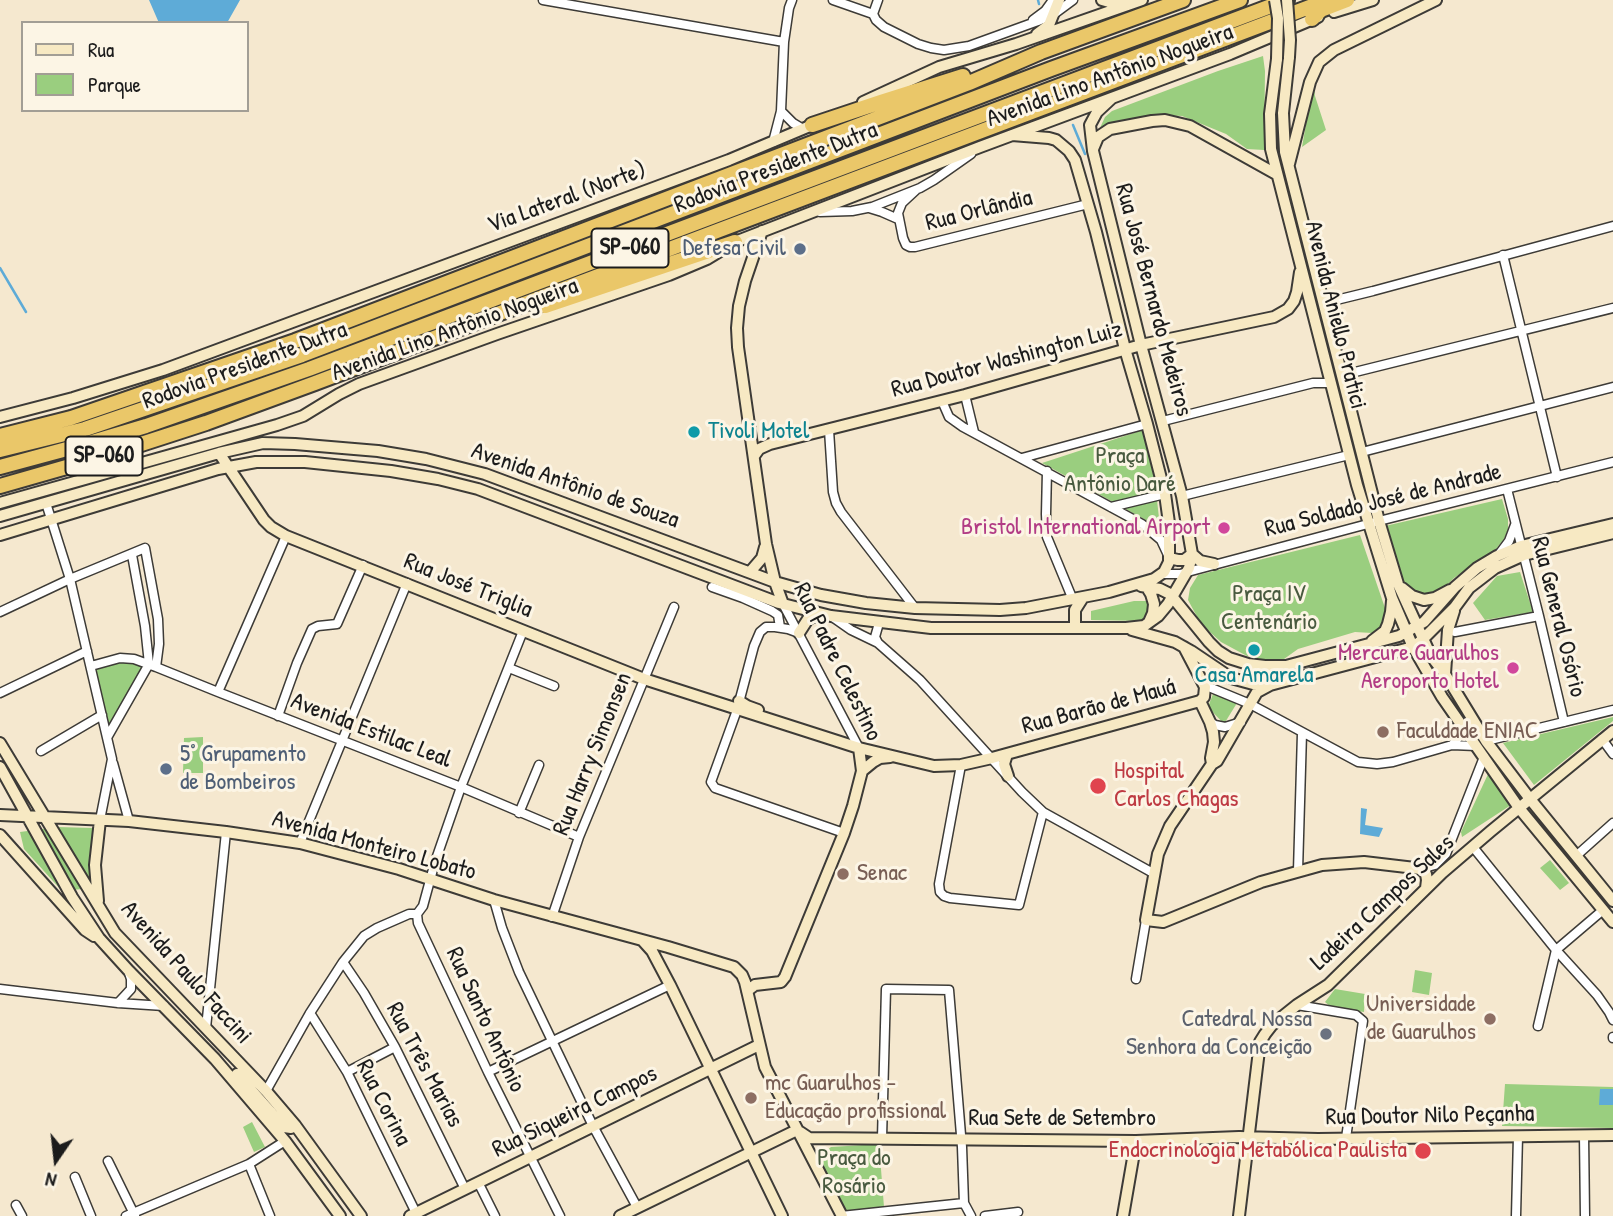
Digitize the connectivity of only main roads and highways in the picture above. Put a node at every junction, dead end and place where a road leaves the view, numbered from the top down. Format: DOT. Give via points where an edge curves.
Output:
graph roads {
  1 [pos="1059,0"];
  2 [pos="1102,0"];
  3 [pos="1183,0"];
  4 [pos="1240,0"];
  5 [pos="1275,0"];
  6 [pos="1287,0"];
  7 [pos="1328,0"];
  8 [pos="1347,0"];
  9 [pos="1373,0"];
  10 [pos="1436,0"];
  11 [pos="1139,1"];
  12 [pos="1312,19"];
  13 [pos="1016,44"];
  14 [pos="1041,52"];
  15 [pos="1283,58"];
  16 [pos="969,83"];
  17 [pos="1112,98"];
  18 [pos="808,127"];
  19 [pos="1013,135"];
  20 [pos="1093,151"];
  21 [pos="1289,166"];
  22 [pos="1276,174"];
  23 [pos="1112,226"];
  24 [pos="762,232"];
  25 [pos="1096,232"];
  26 [pos="735,242"];
  27 [pos="1300,262"];
  28 [pos="525,304"];
  29 [pos="1141,345"];
  30 [pos="1125,349"];
  31 [pos="0,417"];
  32 [pos="0,436"];
  33 [pos="751,436"];
  34 [pos="770,444"];
  35 [pos="0,450"];
  36 [pos="219,453"];
  37 [pos="754,456"];
  38 [pos="0,467"];
  39 [pos="229,467"];
  40 [pos="0,486"];
  41 [pos="0,503"];
  42 [pos="0,516"];
  43 [pos="1374,523"];
  44 [pos="1613,524"];
  45 [pos="1613,533"];
  46 [pos="0,534"];
  47 [pos="766,544"];
  48 [pos="1522,551"];
  49 [pos="1192,554"];
  50 [pos="1169,558"];
  51 [pos="1214,564"];
  52 [pos="750,572"];
  53 [pos="775,582"];
  54 [pos="1398,584"];
  55 [pos="1140,586"];
  56 [pos="1455,587"];
  57 [pos="1173,597"];
  58 [pos="1392,598"];
  59 [pos="1078,600"];
  60 [pos="783,604"];
  61 [pos="1455,607"];
  62 [pos="826,615"];
  63 [pos="1147,624"];
  64 [pos="1075,628"];
  65 [pos="1126,628"];
  66 [pos="1412,630"];
  67 [pos="799,633"];
  68 [pos="1422,640"];
  69 [pos="1367,645"];
  70 [pos="1184,647"];
  71 [pos="1413,647"];
  72 [pos="1445,674"];
  73 [pos="1270,685"];
  74 [pos="1200,701"];
  75 [pos="1613,731"];
  76 [pos="0,743"];
  77 [pos="1481,743"];
  78 [pos="859,748"];
  79 [pos="1007,754"];
  80 [pos="892,756"];
  81 [pos="1212,764"];
  82 [pos="0,766"];
  83 [pos="862,771"];
  84 [pos="1008,776"];
  85 [pos="1530,799"];
  86 [pos="1519,808"];
  87 [pos="0,815"];
  88 [pos="28,817"];
  89 [pos="46,817"];
  90 [pos="100,820"];
  91 [pos="0,835"];
  92 [pos="1426,888"];
  93 [pos="1613,901"];
  94 [pos="99,907"];
  95 [pos="1613,922"];
  96 [pos="99,939"];
  97 [pos="640,939"];
  98 [pos="747,991"];
  99 [pos="174,1016"];
  100 [pos="759,1045"];
  101 [pos="225,1048"];
  102 [pos="215,1059"];
  103 [pos="710,1069"];
  104 [pos="295,1125"];
  105 [pos="797,1130"];
  106 [pos="1613,1135"];
  107 [pos="833,1138"];
  108 [pos="1248,1138"];
  109 [pos="1136,1142"];
  110 [pos="752,1152"];
  111 [pos="812,1161"];
  112 [pos="431,1211"];
  113 [pos="413,1215"];
  114 [pos="340,1216"];
  115 [pos="361,1216"];
  116 [pos="620,1216"];
  117 [pos="782,1216"];
  118 [pos="842,1216"];
  119 [pos="1123,1216"];
  120 [pos="1239,1216"];
  1 -- 13 [label="main road" via="1048,25"];
  2 -- 11 [label="main road" via="1116,4"];
  3 -- 14 [label="highway, Rodovia Presidente Dutra / SP-060"];
  4 -- 16 [label="highway, SP-060"];
  4 -- 35 [label="highway, Rodovia Presidente Dutra / SP-060" via="302,355 85,429"];
  5 -- 15 [label="main road, Avenida Aniello Pratici, bridge"];
  6 -- 15 [label="main road, Avenida Aniello Pratici, bridge" via="1290,40"];
  6 -- 38 [label="highway, Rodovia Presidente Dutra / SP-060" via="309,369 146,426"];
  7 -- 28 [label="highway, Rodovia Presidente Dutra / SP-060"];
  8 -- 12 [label="highway" via="1321,10"];
  9 -- 12 [label="main road, Avenida Lino Antônio Nogueira"];
  10 -- 21 [label="main road" via="1334,50 1319,62"];
  11 -- 13 [label="main road, Via Lateral (Norte)"];
  12 -- 17 [label="main road, Avenida Lino Antônio Nogueira"];
  13 -- 18 [label="main road, Via Lateral (Norte)" via="939,68"];
  14 -- 16 [label="highway, Rodovia Presidente Dutra / SP-060"];
  14 -- 18 [label="highway"];
  15 -- 21 [label="main road, Avenida Aniello Pratici" via="1283,124"];
  15 -- 22 [label="main road, Avenida Aniello Pratici" via="1270,127"];
  16 -- 32 [label="highway, Rodovia Presidente Dutra / SP-060" via="295,341 71,418"];
  17 -- 19 [label="main road, Avenida Lino Antônio Nogueira"];
  17 -- 20 [label="main road, Rua José Bernardo Medeiros" via="1090,125"];
  18 -- 31 [label="main road, Via Lateral (Norte)" via="163,370"];
  19 -- 24 [label="main road, Avenida Lino Antônio Nogueira"];
  19 -- 25 [label="main road, Rua José Bernardo Medeiros" via="1049,138 1062,144 1075,160"];
  20 -- 22 [label="main road" via="1098,137 1110,129 1165,120 1190,126"];
  20 -- 23 [label="main road, Rua José Bernardo Medeiros"];
  21 -- 43 [label="main road, Avenida Aniello Pratici" via="1362,453"];
  22 -- 27 [label="main road, Avenida Aniello Pratici"];
  23 -- 25 [label="main road"];
  23 -- 29 [label="main road, Rua José Bernardo Medeiros"];
  24 -- 26 [label="main road, Avenida Lino Antônio Nogueira"];
  24 -- 33 [label="main road, Rua Padre Celestino" via="745,281 737,328"];
  25 -- 30 [label="main road, Rua José Bernardo Medeiros"];
  26 -- 28 [label="highway" via="545,306"];
  26 -- 41 [label="main road, Avenida Lino Antônio Nogueira" via="669,275 359,384 303,416"];
  27 -- 29 [label="main road, Rua Doutor Washington Luiz" via="1294,301 1280,314"];
  27 -- 43 [label="main road, Avenida Aniello Pratici" via="1349,455"];
  28 -- 40 [label="highway, Rodovia Presidente Dutra / SP-060" via="206,423"];
  29 -- 30 [label="main road, Rua Doutor Washington Luiz"];
  29 -- 49 [label="main road, Rua José Bernardo Medeiros" via="1182,496"];
  30 -- 34 [label="main road, Rua Doutor Washington Luiz"];
  30 -- 50 [label="main road, Rua José Bernardo Medeiros" via="1165,494"];
  33 -- 34 [label="main road"];
  33 -- 37 [label="main road, Rua Padre Celestino"];
  34 -- 37 [label="main road, Rua Doutor Washington Luiz"];
  36 -- 39 [label="main road, Rua José Triglia"];
  36 -- 42 [label="main road, Avenida Antônio de Souza"];
  36 -- 52 [label="main road, Avenida Antônio de Souza" via="263,443 426,459 485,474"];
  37 -- 47 [label="main road, Rua Padre Celestino"];
  39 -- 46 [label="main road, Avenida Antônio de Souza"];
  39 -- 60 [label="main road, Avenida Antônio de Souza" via="305,462 391,471 478,489"];
  39 -- 78 [label="main road, Rua José Triglia" via="264,520 286,536 644,679 738,705"];
  43 -- 54 [label="main road, Avenida Aniello Pratici"];
  43 -- 58 [label="main road, Avenida Aniello Pratici"];
  44 -- 48 [label="main road"];
  45 -- 48 [label="main road"];
  47 -- 52 [label="main road"];
  47 -- 53 [label="main road, Rua Padre Celestino"];
  48 -- 56 [label="main road" via="1497,556"];
  48 -- 61 [label="main road, Avenida Antônio de Souza" via="1486,573"];
  49 -- 50 [label="main road" via="1182,560"];
  49 -- 51 [label="main road"];
  49 -- 57 [label="main road, Rua José Bernardo Medeiros"];
  50 -- 55 [label="main road, Avenida Antônio de Souza" via="1162,575"];
  52 -- 53 [label="main road, Avenida Antônio de Souza"];
  53 -- 59 [label="main road, Avenida Antônio de Souza" via="839,599 915,608 1000,610"];
  53 -- 60 [label="main road, Rua Padre Celestino"];
  54 -- 56 [label="main road" via="1424,600"];
  54 -- 66 [label="main road, Avenida Aniello Pratici"];
  55 -- 57 [label="main road"];
  55 -- 59 [label="main road, Avenida Antônio de Souza"];
  55 -- 63 [label="main road" via="1155,608"];
  56 -- 66 [label="main road"];
  57 -- 63 [label="main road"];
  57 -- 69 [label="main road" via="1218,651 1248,664 1286,666"];
  58 -- 66 [label="main road, Avenida Aniello Pratici"];
  58 -- 69 [label="main road" via="1385,631"];
  59 -- 64 [label="main road"];
  60 -- 62 [label="main road, Avenida Antônio de Souza"];
  61 -- 68 [label="main road, Avenida Antônio de Souza"];
  61 -- 72 [label="main road" via="1448,629"];
  62 -- 64 [label="main road, Avenida Antônio de Souza" via="931,628"];
  62 -- 67 [label="main road" via="808,619"];
  63 -- 65 [label="main road, Avenida Antônio de Souza"];
  64 -- 65 [label="main road, Avenida Antônio de Souza"];
  65 -- 70 [label="main road, Avenida Antônio de Souza"];
  66 -- 68 [label="main road"];
  66 -- 69 [label="main road"];
  66 -- 71 [label="main road"];
  68 -- 71 [label="main road, Avenida Antônio de Souza"];
  68 -- 72 [label="main road"];
  70 -- 73 [label="main road, Avenida Antônio de Souza" via="1231,678"];
  70 -- 74 [label="main road, Rua Barão de Mauá" via="1204,685"];
  71 -- 73 [label="main road, Avenida Antônio de Souza"];
  71 -- 77 [label="main road" via="1465,730"];
  72 -- 77 [label="main road"];
  73 -- 81 [label="main road" via="1257,692"];
  74 -- 79 [label="main road, Rua Barão de Mauá"];
  74 -- 81 [label="main road" via="1214,742"];
  75 -- 85 [label="main road, Ladeira Campos Sales"];
  76 -- 89 [label="main road, Avenida Paulo Faccini"];
  77 -- 85 [label="main road"];
  77 -- 86 [label="main road" via="1484,757"];
  78 -- 80 [label="main road, Rua Barão de Mauá"];
  78 -- 83 [label="main road, Rua Padre Celestino"];
  79 -- 80 [label="main road, Rua Barão de Mauá" via="934,766"];
  79 -- 84 [label="main road"];
  80 -- 83 [label="main road" via="880,758"];
  81 -- 92 [label="main road" via="1170,826 1158,854 1146,920 1163,922 1261,882 1322,865 1364,862 1420,869 1427,876"];
  82 -- 88 [label="main road, Avenida Paulo Faccini"];
  83 -- 98 [label="main road, Rua Padre Celestino" via="844,833 785,977"];
  85 -- 86 [label="main road, Ladeira Campos Sales"];
  85 -- 93 [label="main road"];
  86 -- 92 [label="main road, Ladeira Campos Sales"];
  86 -- 95 [label="main road"];
  87 -- 88 [label="main road, Avenida Monteiro Lobato"];
  88 -- 89 [label="main road, Avenida Monteiro Lobato"];
  88 -- 96 [label="main road, Avenida Paulo Faccini"];
  89 -- 90 [label="main road, Avenida Monteiro Lobato"];
  89 -- 94 [label="main road, Avenida Paulo Faccini"];
  90 -- 94 [label="main road" via="95,864"];
  90 -- 97 [label="main road, Avenida Monteiro Lobato" via="300,844"];
  91 -- 96 [label="main road" via="85,930"];
  92 -- 108 [label="main road, Ladeira Campos Sales" via="1328,985 1272,1025 1261,1042"];
  94 -- 101 [label="main road, Avenida Paulo Faccini" via="115,933"];
  96 -- 99 [label="main road, Avenida Paulo Faccini"];
  97 -- 98 [label="main road, Avenida Monteiro Lobato" via="730,964 742,975"];
  97 -- 103 [label="main road" via="652,951"];
  98 -- 100 [label="main road"];
  99 -- 101 [label="main road" via="183,1013 211,1042"];
  99 -- 102 [label="main road, Avenida Paulo Faccini"];
  100 -- 103 [label="main road, Rua Siqueira Campos"];
  100 -- 105 [label="main road" via="765,1067"];
  101 -- 104 [label="main road, Avenida Paulo Faccini"];
  102 -- 104 [label="main road" via="229,1066 284,1127"];
  102 -- 114 [label="main road, Avenida Paulo Faccini" via="285,1141"];
  103 -- 110 [label="main road"];
  103 -- 112 [label="main road, Rua Siqueira Campos" via="478,1182"];
  104 -- 115 [label="main road, Avenida Paulo Faccini"];
  105 -- 107 [label="main road, Rua Sete de Setembro" via="809,1138"];
  105 -- 110 [label="main road"];
  105 -- 111 [label="main road"];
  106 -- 108 [label="main road, Rua Doutor Nilo Peçanha"];
  107 -- 109 [label="main road, Rua Sete de Setembro"];
  107 -- 111 [label="main road" via="821,1145"];
  108 -- 109 [label="main road, Rua Sete de Setembro"];
  108 -- 120 [label="main road"];
  109 -- 119 [label="main road"];
  110 -- 116 [label="main road"];
  110 -- 117 [label="main road"];
  111 -- 118 [label="main road"];
  112 -- 113 [label="main road, Rua Siqueira Campos"];
}
